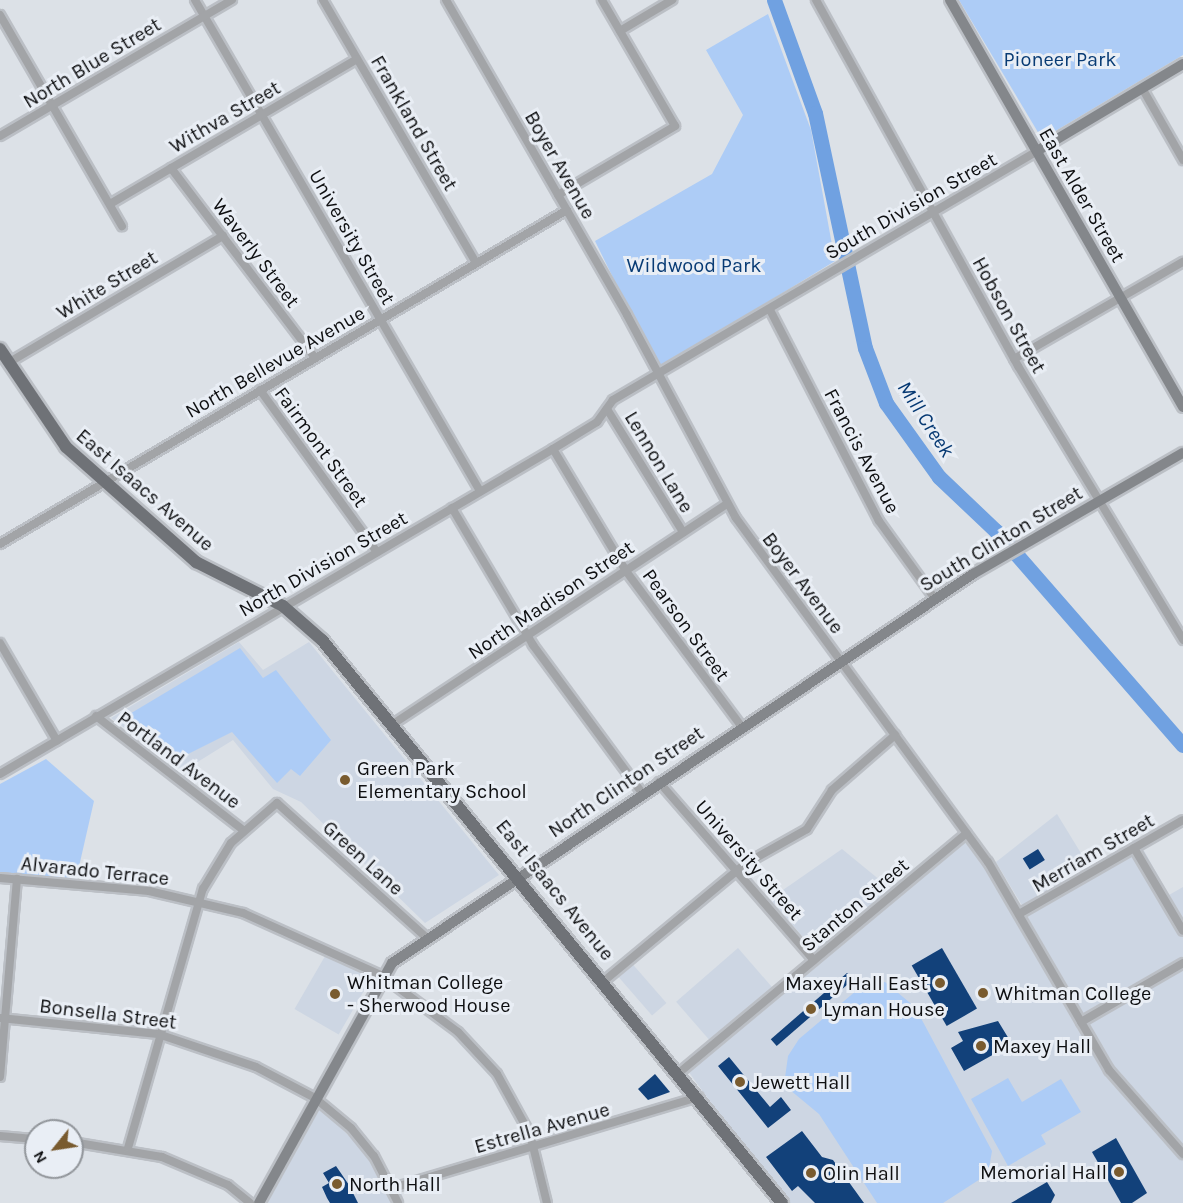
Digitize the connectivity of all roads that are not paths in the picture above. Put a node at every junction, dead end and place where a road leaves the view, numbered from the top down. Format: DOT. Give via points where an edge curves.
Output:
graph roads {
  1 [pos="195,0"];
  2 [pos="232,0"];
  3 [pos="323,0"];
  4 [pos="446,0"];
  5 [pos="602,0"];
  6 [pos="672,0"];
  7 [pos="816,0"];
  8 [pos="950,0"];
  9 [pos="0,15"];
  10 [pos="204,16"];
  11 [pos="620,31"];
  12 [pos="357,59"];
  13 [pos="1183,64"];
  14 [pos="1142,88"];
  15 [pos="53,105"];
  16 [pos="262,115"];
  17 [pos="0,136"];
  18 [pos="1037,151"];
  19 [pos="1183,160"];
  20 [pos="171,168"];
  21 [pos="558,195"];
  22 [pos="110,204"];
  23 [pos="567,210"];
  24 [pos="935,214"];
  25 [pos="122,226"];
  26 [pos="223,236"];
  27 [pos="1183,262"];
  28 [pos="476,263"];
  29 [pos="1120,298"];
  30 [pos="770,310"];
  31 [pos="381,319"];
  32 [pos="0,349"];
  33 [pos="315,358"];
  34 [pos="1014,358"];
  35 [pos="8,363"];
  36 [pos="656,376"];
  37 [pos="260,390"];
  38 [pos="1183,407"];
  39 [pos="607,409"];
  40 [pos="553,449"];
  41 [pos="1183,453"];
  42 [pos="104,482"];
  43 [pos="480,491"];
  44 [pos="1097,503"];
  45 [pos="727,504"];
  46 [pos="452,508"];
  47 [pos="683,532"];
  48 [pos="0,544"];
  49 [pos="377,552"];
  50 [pos="626,571"];
  51 [pos="936,599"];
  52 [pos="283,606"];
  53 [pos="527,636"];
  54 [pos="1183,640"];
  55 [pos="0,643"];
  56 [pos="841,662"];
  57 [pos="96,716"];
  58 [pos="393,724"];
  59 [pos="741,726"];
  60 [pos="895,735"];
  61 [pos="57,741"];
  62 [pos="0,774"];
  63 [pos="659,782"];
  64 [pos="642,793"];
  65 [pos="1183,820"];
  66 [pos="243,830"];
  67 [pos="968,833"];
  68 [pos="1134,848"];
  69 [pos="737,871"];
  70 [pos="518,876"];
  71 [pos="0,878"];
  72 [pos="17,879"];
  73 [pos="198,902"];
  74 [pos="1019,914"];
  75 [pos="1183,931"];
  76 [pos="427,938"];
  77 [pos="814,960"];
  78 [pos="1183,963"];
  79 [pos="381,975"];
  80 [pos="604,981"];
  81 [pos="2,1019"];
  82 [pos="1081,1022"];
  83 [pos="158,1034"];
  84 [pos="680,1072"];
  85 [pos="0,1077"];
  86 [pos="700,1097"];
  87 [pos="315,1098"];
  88 [pos="0,1136"];
  89 [pos="24,1138"];
  90 [pos="84,1143"];
  91 [pos="535,1147"];
  92 [pos="128,1148"];
  93 [pos="1183,1154"];
  94 [pos="393,1188"];
  95 [pos="250,1203"];
  96 [pos="260,1203"];
  97 [pos="398,1203"];
  98 [pos="547,1203"];
  99 [pos="782,1203"];
  1 -- 10 [label="street, University Street"];
  2 -- 10 [label="street, North Blue Street"];
  3 -- 12 [label="street, Frankland Street"];
  4 -- 21 [label="street, Boyer Avenue"];
  5 -- 11 [label="street"];
  6 -- 11 [label="street"];
  7 -- 24 [label="street, Hobson Street"];
  8 -- 18 [label="street, East Alder Street"];
  9 -- 15 [label="street"];
  10 -- 15 [label="street, North Blue Street"];
  10 -- 16 [label="street, University Street"];
  11 -- 21 [label="street" via="675,126"];
  12 -- 16 [label="street, Withva Street"];
  12 -- 28 [label="street, Frankland Street"];
  13 -- 14 [label="street, South Division Street"];
  14 -- 18 [label="street, South Division Street"];
  14 -- 19 [label="street"];
  15 -- 17 [label="street, North Blue Street"];
  15 -- 22 [label="street"];
  16 -- 20 [label="street, Withva Street"];
  16 -- 31 [label="street, University Street"];
  18 -- 24 [label="street, South Division Street"];
  18 -- 29 [label="street, East Alder Street"];
  20 -- 22 [label="street, Withva Street"];
  20 -- 26 [label="street, Waverly Street"];
  21 -- 23 [label="street, Boyer Avenue"];
  22 -- 25 [label="street"];
  23 -- 28 [label="street, North Bellevue Avenue"];
  23 -- 36 [label="street, Boyer Avenue"];
  24 -- 30 [label="street, South Division Street"];
  24 -- 34 [label="street, Hobson Street"];
  26 -- 33 [label="street, Waverly Street"];
  26 -- 35 [label="street, White Street"];
  27 -- 29 [label="street"];
  28 -- 31 [label="street, North Bellevue Avenue"];
  29 -- 34 [label="street"];
  29 -- 38 [label="street, East Alder Street"];
  30 -- 36 [label="street, South Division Street"];
  30 -- 51 [label="street, Francis Avenue" via="879,521"];
  31 -- 33 [label="street, North Bellevue Avenue"];
  31 -- 43 [label="street, University Street"];
  32 -- 35 [label="main road, East Isaacs Avenue"];
  33 -- 37 [label="street, North Bellevue Avenue"];
  34 -- 44 [label="street, Hobson Street"];
  35 -- 42 [label="main road, East Isaacs Avenue" via="53,435"];
  36 -- 39 [label="street, North Division Street"];
  36 -- 45 [label="street, Boyer Avenue"];
  37 -- 42 [label="street, North Bellevue Avenue"];
  37 -- 49 [label="street, Fairmont Street"];
  39 -- 40 [label="street, North Division Street" via="597,422"];
  39 -- 47 [label="street, Lennon Lane"];
  40 -- 43 [label="street, North Division Street"];
  40 -- 50 [label="street, Pearson Street"];
  41 -- 44 [label="street, South Clinton Street"];
  42 -- 48 [label="street, North Bellevue Avenue"];
  42 -- 52 [label="main road, East Isaacs Avenue" via="196,562"];
  43 -- 46 [label="street, North Division Street"];
  44 -- 51 [label="street, South Clinton Street"];
  44 -- 54 [label="street, Hobson Street"];
  45 -- 47 [label="street, North Madison Street"];
  45 -- 56 [label="street, Boyer Avenue"];
  46 -- 49 [label="street, North Division Street"];
  46 -- 53 [label="street"];
  47 -- 50 [label="street, North Madison Street"];
  49 -- 52 [label="street, North Division Street"];
  50 -- 53 [label="street, North Madison Street"];
  50 -- 59 [label="street, Pearson Street"];
  51 -- 56 [label="street, South Clinton Street"];
  52 -- 57 [label="street, North Division Street"];
  52 -- 58 [label="main road, East Isaacs Avenue" via="322,640"];
  53 -- 58 [label="street, North Madison Street"];
  53 -- 64 [label="street"];
  55 -- 61 [label="street"];
  56 -- 59 [label="street, North Clinton Street"];
  56 -- 60 [label="street, Boyer Avenue"];
  57 -- 61 [label="street, North Division Street"];
  57 -- 66 [label="street, Portland Avenue"];
  58 -- 70 [label="main road, East Isaacs Avenue"];
  59 -- 63 [label="street, North Clinton Street"];
  60 -- 67 [label="street, Boyer Avenue"];
  60 -- 69 [label="street" via="832,790 807,829"];
  61 -- 62 [label="street, North Division Street"];
  63 -- 64 [label="street, North Clinton Street"];
  63 -- 69 [label="street, University Street"];
  64 -- 70 [label="street, North Clinton Street"];
  65 -- 68 [label="street, Merriam Street"];
  66 -- 73 [label="street" via="219,858"];
  66 -- 76 [label="street, Green Lane" via="277,803"];
  67 -- 74 [label="street, Boyer Avenue"];
  67 -- 77 [label="street, Stanton Street"];
  68 -- 74 [label="street, Merriam Street"];
  68 -- 75 [label="street"];
  69 -- 77 [label="street, University Street"];
  69 -- 80 [label="street"];
  70 -- 76 [label="street, North Clinton Street"];
  70 -- 80 [label="main road, East Isaacs Avenue"];
  71 -- 72 [label="street, Alvarado Terrace"];
  72 -- 73 [label="street, Alvarado Terrace" via="124,888"];
  72 -- 81 [label="street"];
  73 -- 79 [label="street, Alvarado Terrace" via="285,927"];
  73 -- 83 [label="street"];
  74 -- 82 [label="street, Boyer Avenue"];
  76 -- 79 [label="street, North Clinton Street"];
  77 -- 84 [label="street, Stanton Street"];
  78 -- 82 [label="street"];
  79 -- 87 [label="street, North Clinton Street"];
  79 -- 91 [label="street, Alvarado Terrace" via="484,1058 518,1106"];
  80 -- 84 [label="main road, East Isaacs Avenue"];
  81 -- 83 [label="street, Bonsella Street"];
  81 -- 85 [label="street"];
  82 -- 93 [label="street, Boyer Avenue" via="1113,1076"];
  83 -- 87 [label="street, Bonsella Street" via="232,1056"];
  83 -- 92 [label="street"];
  84 -- 86 [label="main road, East Isaacs Avenue"];
  86 -- 91 [label="street, Estrella Avenue"];
  86 -- 99 [label="main road, East Isaacs Avenue"];
  87 -- 94 [label="street, Bonsella Street" via="364,1142"];
  87 -- 96 [label="street, North Clinton Street"];
  88 -- 89 [label="street"];
  90 -- 92 [label="street"];
  91 -- 94 [label="street, Estrella Avenue"];
  91 -- 98 [label="street, Alvarado Terrace"];
  92 -- 95 [label="street" via="209,1176"];
  94 -- 97 [label="street, Bonsella Street"];
}
